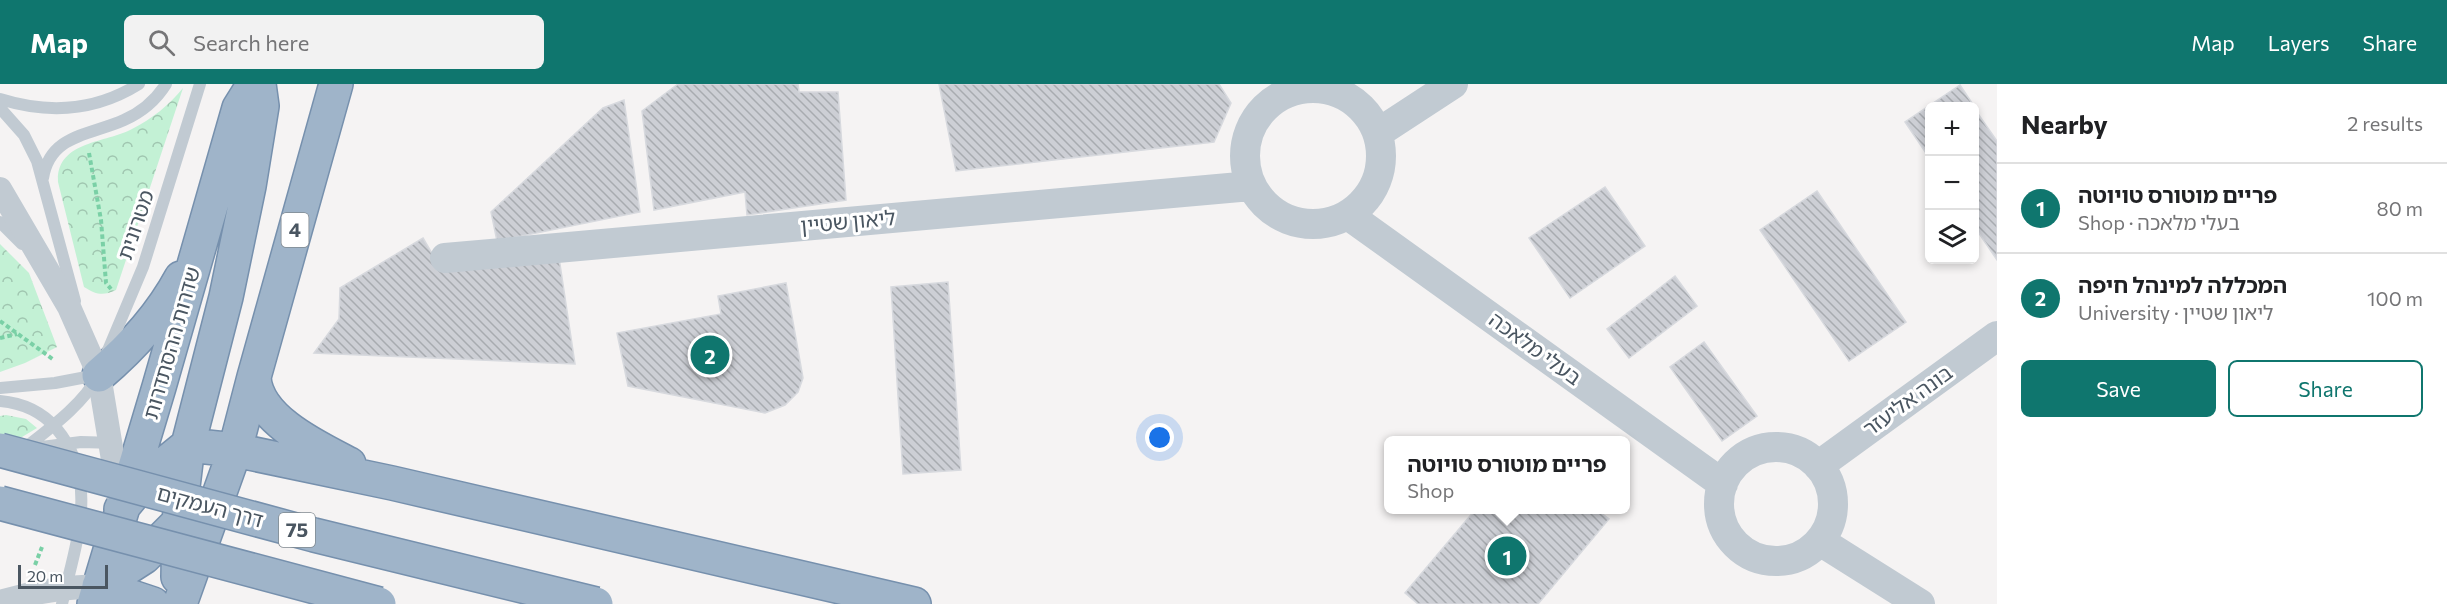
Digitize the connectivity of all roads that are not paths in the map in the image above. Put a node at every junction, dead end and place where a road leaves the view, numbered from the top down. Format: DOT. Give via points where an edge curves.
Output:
graph roads {
  1 [pos="139,84"];
  2 [pos="166,84"];
  3 [pos="200,84"];
  4 [pos="256,84"];
  5 [pos="336,84"];
  6 [pos="1454,84"];
  7 [pos="1270,92"];
  8 [pos="0,99"];
  9 [pos="0,108"];
  10 [pos="1378,134"];
  11 [pos="42,183"];
  12 [pos="1251,186"];
  13 [pos="0,189"];
  14 [pos="1348,215"];
  15 [pos="0,222"];
  16 [pos="201,242"];
  17 [pos="445,258"];
  18 [pos="47,268"];
  19 [pos="76,321"];
  20 [pos="1997,336"];
  21 [pos="254,376"];
  22 [pos="84,378"];
  23 [pos="0,388"];
  24 [pos="0,401"];
  25 [pos="51,423"];
  26 [pos="68,443"];
  27 [pos="110,443"];
  28 [pos="162,444"];
  29 [pos="235,450"];
  30 [pos="5,452"];
  31 [pos="1818,466"];
  32 [pos="0,467"];
  33 [pos="392,483"];
  34 [pos="1723,484"];
  35 [pos="0,503"];
  36 [pos="121,509"];
  37 [pos="179,520"];
  38 [pos="1820,541"];
  39 [pos="135,562"];
  40 [pos="64,595"];
  41 [pos="97,595"];
  42 [pos="0,602"];
  43 [pos="142,602"];
  44 [pos="179,604"];
  45 [pos="379,604"];
  46 [pos="596,604"];
  47 [pos="914,604"];
  48 [pos="1920,604"];
  1 -- 8 [label="lane" via="108,101 67,109"];
  2 -- 11 [label="lane" via="140,112 67,141 51,155"];
  3 -- 22 [label="lane, מטרונית" via="142,267"];
  4 -- 16 [label="highway, שדרות ההסתדרות" via="239,108"];
  4 -- 28 [label="highway" via="262,106 226,297"];
  5 -- 21 [label="highway, 4"];
  6 -- 10 [label="street"];
  7 -- 10 [label="street" via="1314,88 1334,91 1353,100 1368,115"];
  7 -- 12 [label="street" via="1245,148 1245,168"];
  9 -- 11 [label="lane" via="29,144"];
  10 -- 14 [label="street" via="1382,156 1378,179 1366,200"];
  11 -- 19 [label="lane" via="75,299"];
  12 -- 14 [label="street" via="1264,205 1283,218 1305,224 1327,223"];
  12 -- 17 [label="street, ליאון שטיין"];
  13 -- 18 [label="street"];
  14 -- 34 [label="street, בעלי מלאכה"];
  15 -- 18 [label="lane"];
  16 -- 22 [label="highway" via="157,314 117,359"];
  16 -- 28 [label="highway, שדרות ההסתדרות"];
  18 -- 19 [label="street"];
  19 -- 22 [label="street"];
  20 -- 31 [label="street, בונה אליעזר"];
  21 -- 29 [label="highway, 4"];
  21 -- 33 [label="highway" via="261,400 289,428 347,463"];
  22 -- 23 [label="lane"];
  22 -- 25 [label="lane"];
  22 -- 27 [label="street"];
  24 -- 25 [label="lane" via="32,408"];
  25 -- 26 [label="lane"];
  25 -- 30 [label="lane"];
  25 -- 30 [label="lane"];
  26 -- 27 [label="lane"];
  26 -- 30 [label="lane"];
  26 -- 40 [label="lane" via="78,469 82,504 78,541"];
  27 -- 28 [label="lane"];
  27 -- 36 [label="street"];
  28 -- 29 [label="highway"];
  28 -- 36 [label="highway, שדרות ההסתדרות"];
  28 -- 36 [label="highway" via="146,480"];
  28 -- 37 [label="highway"];
  29 -- 33 [label="highway"];
  29 -- 37 [label="highway" via="220,474"];
  29 -- 44 [label="highway, 4"];
  30 -- 32 [label="lane"];
  30 -- 46 [label="highway, דרך העמקים / 75, bridge" via="314,535"];
  31 -- 34 [label="street" via="1803,454 1785,448 1766,448 1733,467"];
  31 -- 38 [label="street" via="1832,495 1832,512"];
  33 -- 47 [label="highway"];
  34 -- 38 [label="street" via="1720,519 1739,549 1755,558 1781,561 1806,553"];
  35 -- 45 [label="highway, 75, bridge"];
  36 -- 39 [label="street"];
  36 -- 41 [label="highway, שדרות ההסתדרות"];
  37 -- 39 [label="highway" via="155,548"];
  37 -- 44 [label="highway"];
  38 -- 48 [label="street"];
  39 -- 41 [label="highway"];
  39 -- 43 [label="street"];
  40 -- 41 [label="street"];
  40 -- 42 [label="street" via="25,594"];
  41 -- 43 [label="highway"];
}
